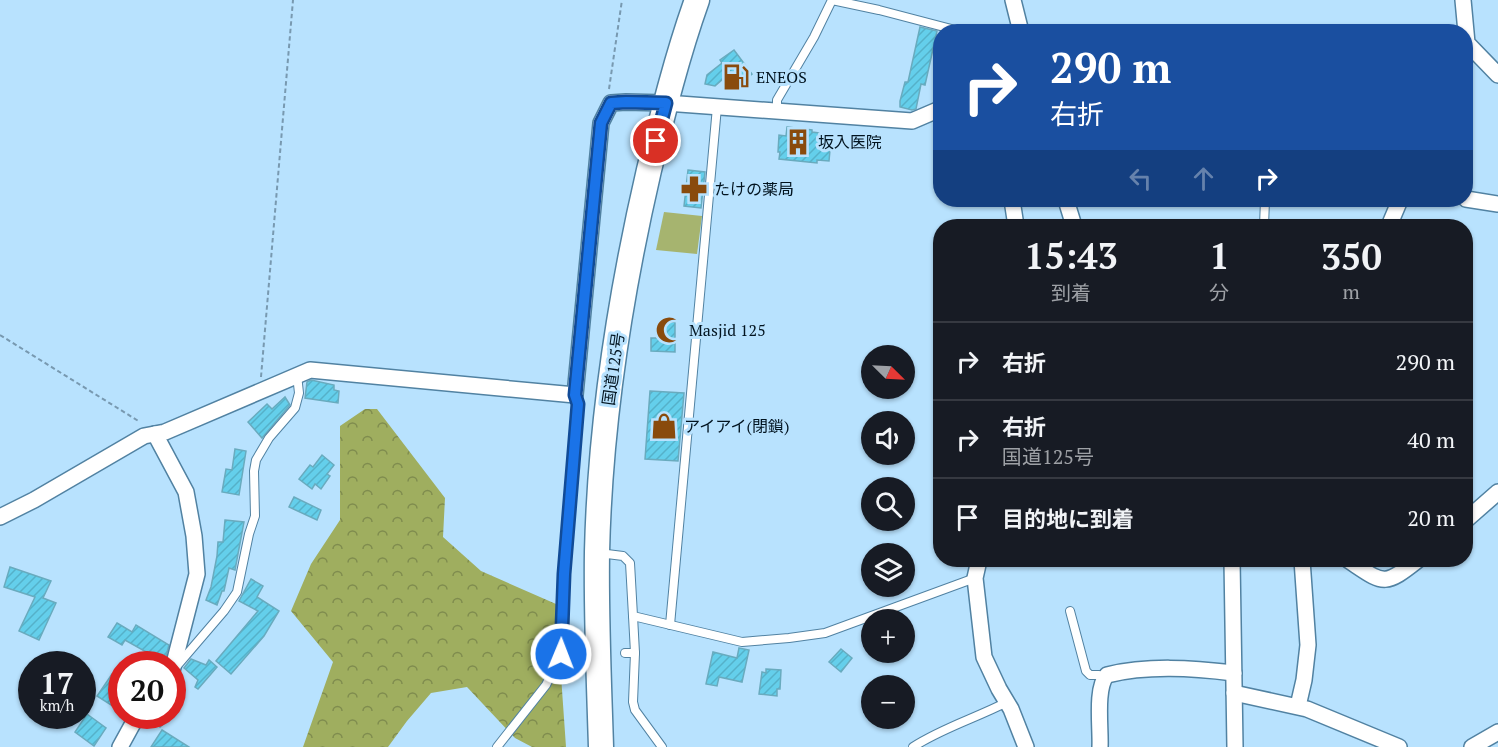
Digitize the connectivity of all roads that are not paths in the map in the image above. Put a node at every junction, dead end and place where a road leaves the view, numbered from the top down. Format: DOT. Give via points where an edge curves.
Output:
graph roads {
  1 [pos="697,0"];
  2 [pos="832,0"];
  3 [pos="1013,0"];
  4 [pos="1463,0"];
  5 [pos="933,24"];
  6 [pos="1019,24"];
  7 [pos="1465,24"];
  8 [pos="1473,50"];
  9 [pos="1498,75"];
  10 [pos="666,103"];
  11 [pos="717,106"];
  12 [pos="777,111"];
  13 [pos="933,112"];
  14 [pos="1473,200"];
  15 [pos="1498,204"];
  16 [pos="297,375"];
  17 [pos="575,395"];
  18 [pos="155,434"];
  19 [pos="1498,492"];
  20 [pos="1473,514"];
  21 [pos="0,516"];
  22 [pos="597,553"];
  23 [pos="977,567"];
  24 [pos="1232,567"];
  25 [pos="1302,567"];
  26 [pos="1359,567"];
  27 [pos="1409,567"];
  28 [pos="975,578"];
  29 [pos="1070,611"];
  30 [pos="633,616"];
  31 [pos="670,625"];
  32 [pos="178,651"];
  33 [pos="625,653"];
  34 [pos="635,653"];
  35 [pos="561,654"];
  36 [pos="573,654"];
  37 [pos="186,656"];
  38 [pos="1234,673"];
  39 [pos="1104,677"];
  40 [pos="1234,693"];
  41 [pos="1007,702"];
  42 [pos="1298,706"];
  43 [pos="130,729"];
  44 [pos="1498,732"];
  45 [pos="1395,746"];
  46 [pos="120,747"];
  47 [pos="497,747"];
  48 [pos="601,747"];
  49 [pos="662,747"];
  50 [pos="913,747"];
  51 [pos="1026,747"];
  52 [pos="1101,747"];
  53 [pos="1235,747"];
  54 [pos="1472,747"];
  1 -- 10 [label="highway, 国道125号"];
  2 -- 5 [label="lane"];
  2 -- 12 [label="lane" via="777,100"];
  3 -- 6 [label="street"];
  4 -- 7 [label="street"];
  8 -- 9 [label="street"];
  10 -- 11 [label="street"];
  10 -- 17 [label="street" via="611,103 601,123"];
  10 -- 22 [label="highway, 国道125号" via="632,250 610,377"];
  11 -- 12 [label="street"];
  11 -- 31 [label="lane"];
  12 -- 13 [label="street" via="912,120"];
  14 -- 15 [label="street"];
  16 -- 17 [label="street" via="310,370"];
  16 -- 18 [label="street"];
  16 -- 37 [label="lane" via="299,393 295,408 256,460 255,516 237,592"];
  17 -- 35 [label="lane" via="578,404"];
  18 -- 21 [label="street" via="144,436"];
  18 -- 32 [label="street" via="186,492 195,545 197,574"];
  19 -- 20 [label="street"];
  22 -- 30 [label="lane" via="623,556 630,563"];
  22 -- 48 [label="highway, 国道125号"];
  23 -- 28 [label="street"];
  24 -- 38 [label="street"];
  25 -- 42 [label="street" via="1308,645"];
  26 -- 27 [label="street" via="1377,579 1387,580"];
  28 -- 31 [label="lane" via="825,633 742,642"];
  28 -- 41 [label="street" via="984,657"];
  29 -- 39 [label="lane" via="1086,671"];
  30 -- 31 [label="lane"];
  30 -- 34 [label="lane"];
  33 -- 34 [label="lane"];
  34 -- 49 [label="lane" via="635,710"];
  35 -- 36 [label="lane"];
  35 -- 47 [label="lane" via="546,685"];
  38 -- 39 [label="street" via="1144,669"];
  38 -- 40 [label="street"];
  39 -- 52 [label="street" via="1100,692"];
  40 -- 42 [label="street"];
  40 -- 53 [label="street"];
  41 -- 50 [label="lane"];
  41 -- 51 [label="street"];
  42 -- 45 [label="street"];
  43 -- 46 [label="street"];
  44 -- 54 [label="street"];
}
